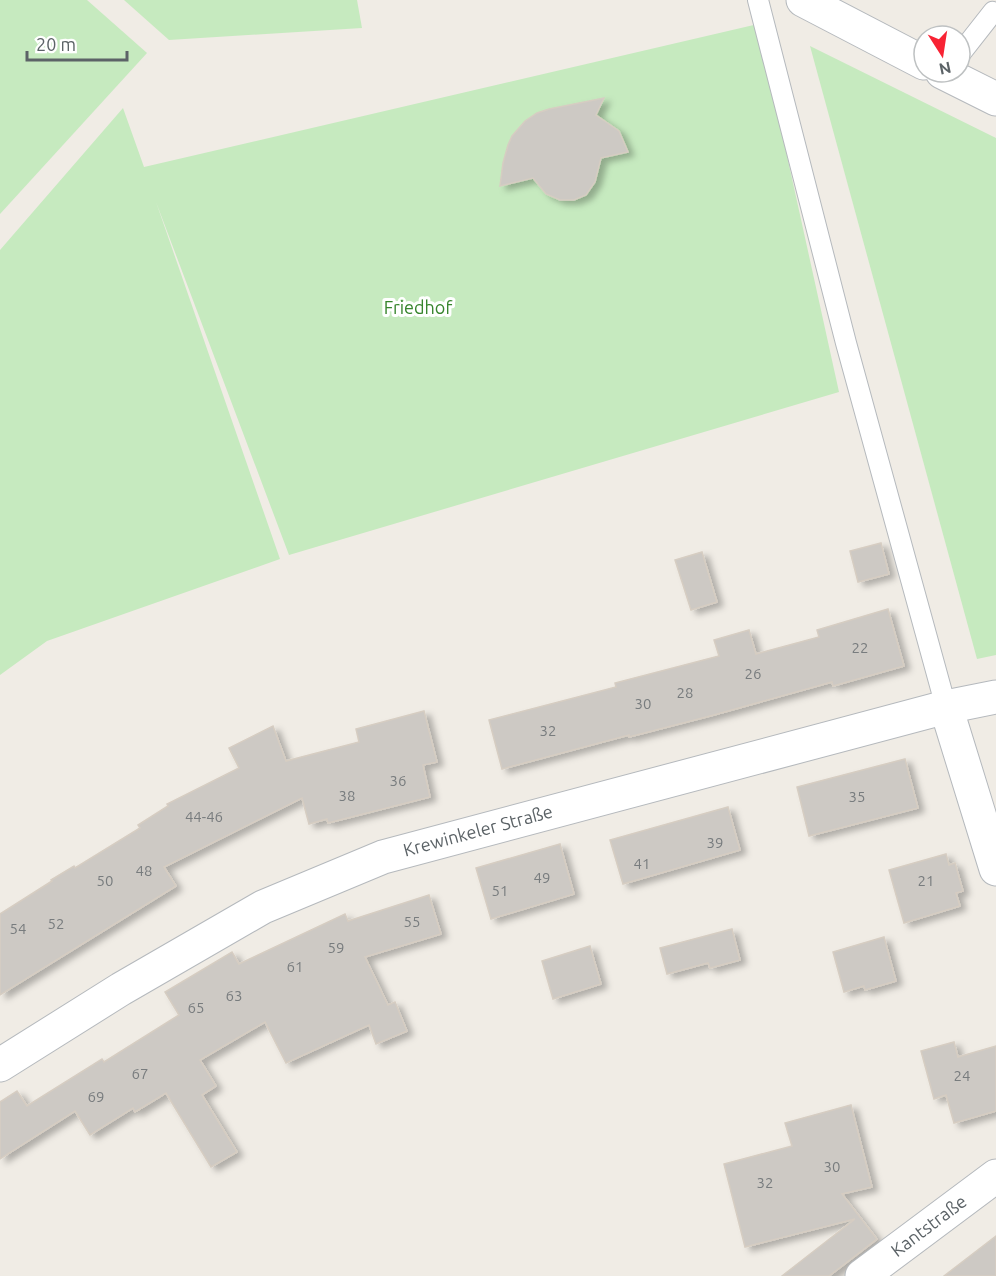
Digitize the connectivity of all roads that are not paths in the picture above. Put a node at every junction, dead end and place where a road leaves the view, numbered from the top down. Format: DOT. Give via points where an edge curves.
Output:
graph roads {
  1 [pos="758,0"];
  2 [pos="803,0"];
  3 [pos="996,13"];
  4 [pos="972,35"];
  5 [pos="912,52"];
  6 [pos="971,84"];
  7 [pos="996,99"];
  8 [pos="996,697"];
  9 [pos="946,707"];
  10 [pos="996,869"];
  11 [pos="0,1065"];
  12 [pos="996,1176"];
  13 [pos="862,1276"];
  1 -- 9 [label="lane" via="846,343"];
  2 -- 5 [label="street"];
  3 -- 4 [label="lane"];
  6 -- 7 [label="street"];
  8 -- 9 [label="street, Krewinkeler Straße"];
  9 -- 10 [label="street"];
  9 -- 11 [label="street, Krewinkeler Straße" via="383,857 263,907"];
  12 -- 13 [label="street, Kantstraße"];
}
